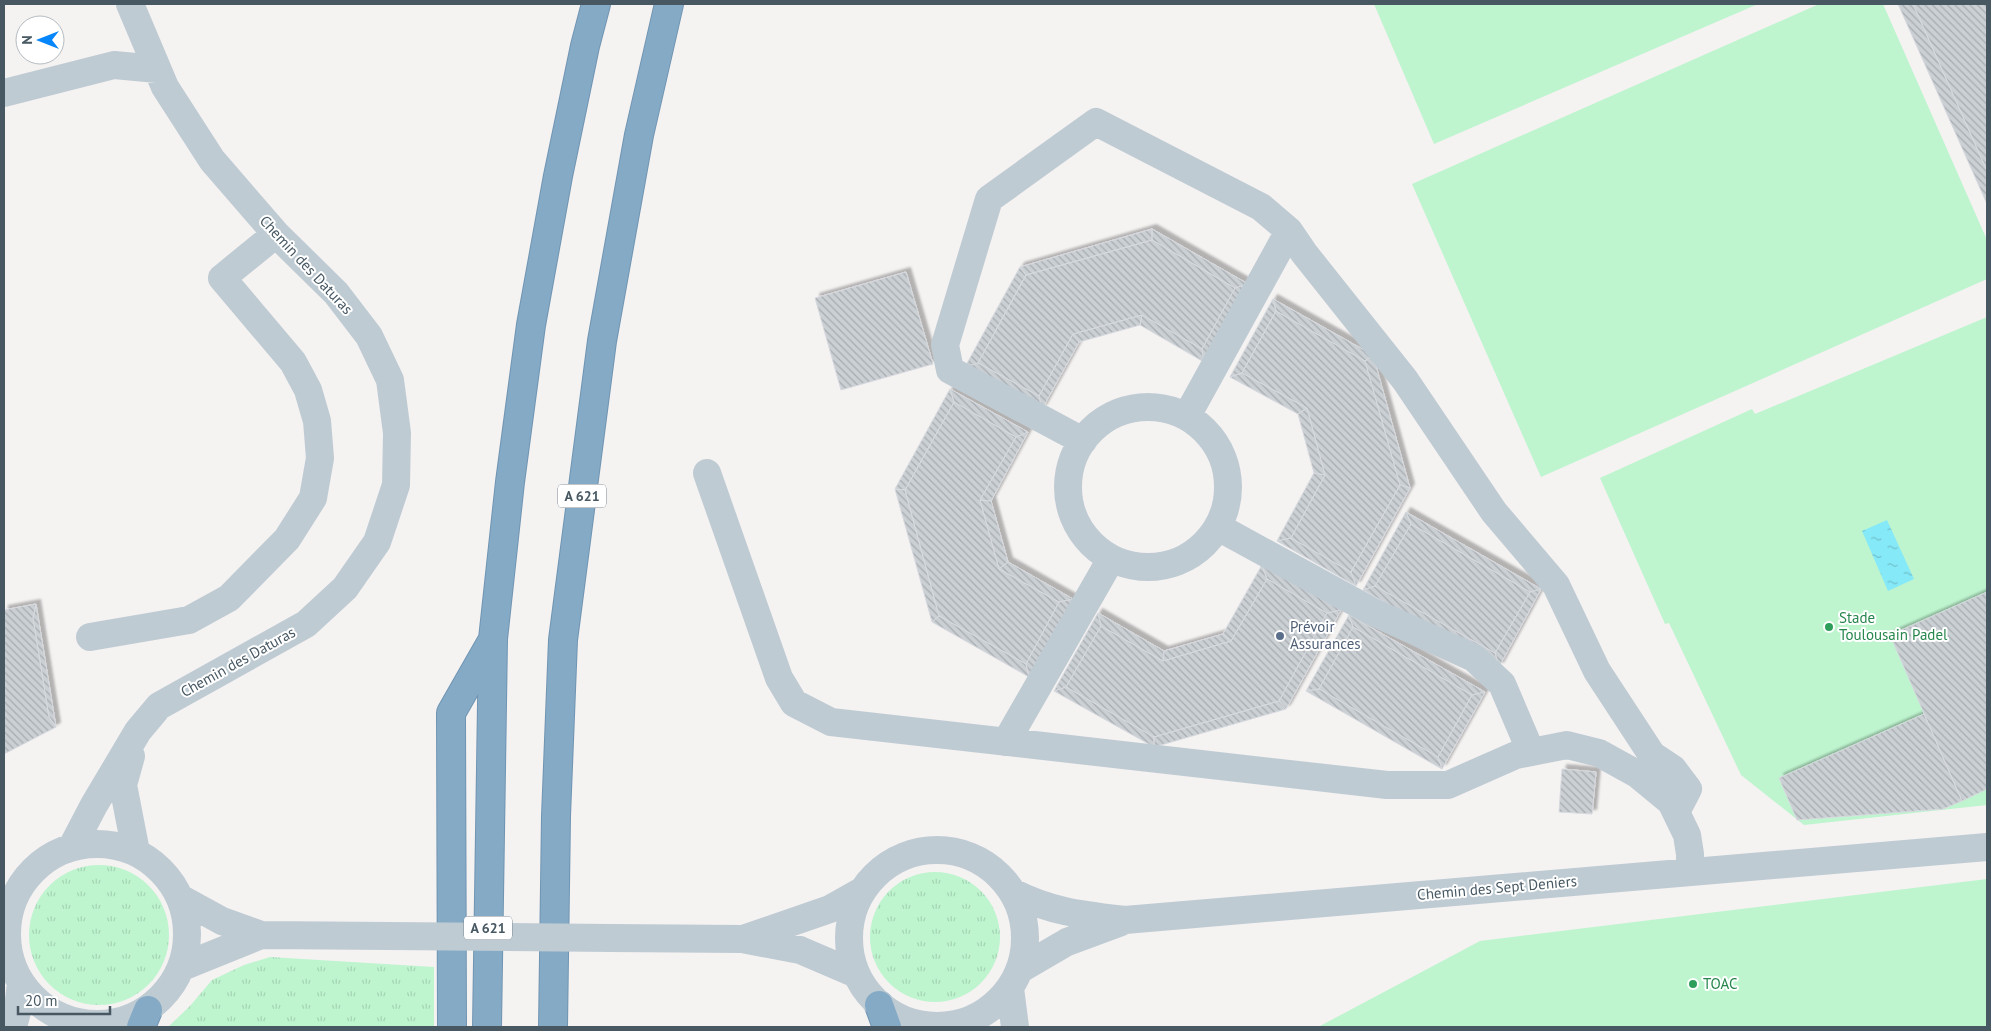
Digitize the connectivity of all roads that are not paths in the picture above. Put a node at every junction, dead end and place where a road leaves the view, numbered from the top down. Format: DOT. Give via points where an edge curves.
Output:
graph roads {
  1 [pos="130,4"];
  2 [pos="596,4"];
  3 [pos="669,4"];
  4 [pos="157,69"];
  5 [pos="4,93"];
  6 [pos="1288,230"];
  7 [pos="276,234"];
  8 [pos="1187,416"];
  9 [pos="1083,441"];
  10 [pos="707,473"];
  11 [pos="1218,527"];
  12 [pos="1111,559"];
  13 [pos="90,638"];
  14 [pos="493,639"];
  15 [pos="138,732"];
  16 [pos="1006,742"];
  17 [pos="1531,752"];
  18 [pos="1676,812"];
  19 [pos="72,847"];
  20 [pos="1987,847"];
  21 [pos="136,852"];
  22 [pos="1690,872"];
  23 [pos="11,889"];
  24 [pos="862,891"];
  25 [pos="1012,892"];
  26 [pos="180,898"];
  27 [pos="1125,920"];
  28 [pos="261,935"];
  29 [pos="742,939"];
  30 [pos="5,941"];
  31 [pos="182,967"];
  32 [pos="856,974"];
  33 [pos="1014,979"];
  34 [pos="21,983"];
  35 [pos="554,996"];
  36 [pos="883,1016"];
  37 [pos="144,1018"];
  38 [pos="61,1024"];
  39 [pos="952,1026"];
  40 [pos="13,1027"];
  41 [pos="452,1027"];
  42 [pos="487,1027"];
  43 [pos="553,1027"];
  44 [pos="569,1027"];
  45 [pos="1015,1027"];
  1 -- 4 [label="street, Chemin des Daturas"];
  2 -- 14 [label="highway, A 621" via="558,176 531,325"];
  3 -- 35 [label="highway, A 621" via="639,136 602,341 563,640 556,816"];
  4 -- 5 [label="street" via="114,65"];
  4 -- 7 [label="street, Chemin des Daturas" via="164,87 212,160"];
  6 -- 8 [label="street"];
  6 -- 9 [label="street" via="1261,207 1096,122 988,199 945,345 950,370"];
  6 -- 18 [label="street" via="1405,380 1494,512 1556,584 1597,671 1652,756 1673,769 1688,789"];
  7 -- 13 [label="street" via="222,278 293,362 308,390 317,421 320,458 313,498 287,539 229,598 189,620"];
  7 -- 15 [label="street, Chemin des Daturas" via="336,293 369,336 390,380 397,433 396,485 377,542 345,588 306,624 159,706"];
  8 -- 9 [label="street" via="1162,408 1137,407 1113,415 1092,429"];
  8 -- 11 [label="street" via="1208,433 1223,457 1230,484 1225,512"];
  9 -- 12 [label="street" via="1069,474 1069,499 1076,523 1090,544"];
  10 -- 16 [label="street" via="778,678 794,703 831,722"];
  11 -- 12 [label="street" via="1192,556 1165,567 1138,568"];
  11 -- 17 [label="street" via="1373,612 1474,658 1502,684"];
  12 -- 16 [label="street"];
  14 -- 41 [label="highway" via="451,713"];
  14 -- 42 [label="highway, A 621"];
  15 -- 19 [label="street, Chemin des Daturas"];
  15 -- 21 [label="street, Chemin des Daturas" via="123,785"];
  16 -- 17 [label="street" via="1387,785 1448,785 1516,755"];
  17 -- 18 [label="street" via="1567,745 1599,753 1655,786"];
  18 -- 22 [label="street" via="1687,835"];
  19 -- 21 [label="street" via="104,844"];
  19 -- 23 [label="street" via="45,861"];
  20 -- 22 [label="street, Chemin des Sept Deniers"];
  21 -- 26 [label="street" via="162,871"];
  22 -- 27 [label="street, Chemin des Sept Deniers"];
  23 -- 30 [label="street"];
  24 -- 25 [label="street" via="876,874 894,861 916,852 939,850 964,854 980,862 996,873"];
  24 -- 29 [label="street" via="830,909"];
  24 -- 32 [label="street" via="853,911 849,932 850,954"];
  25 -- 27 [label="street, Chemin des Sept Deniers" via="1037,905 1057,910"];
  25 -- 33 [label="street" via="1022,917 1025,943"];
  26 -- 28 [label="street" via="222,921"];
  26 -- 31 [label="street" via="188,933"];
  27 -- 33 [label="street" via="1067,942"];
  28 -- 29 [label="street, bridge"];
  28 -- 31 [label="street"];
  29 -- 32 [label="street" via="800,950"];
  30 -- 34 [label="street"];
  31 -- 37 [label="street" via="168,991"];
  32 -- 36 [label="street"];
  33 -- 39 [label="street" via="994,1006"];
  33 -- 45 [label="street"];
  34 -- 38 [label="street"];
  34 -- 40 [label="street"];
  35 -- 43 [label="highway, A 621"];
  35 -- 44 [label="highway"];
  36 -- 39 [label="street" via="931,1026"];
  37 -- 38 [label="street" via="106,1025"];
}
